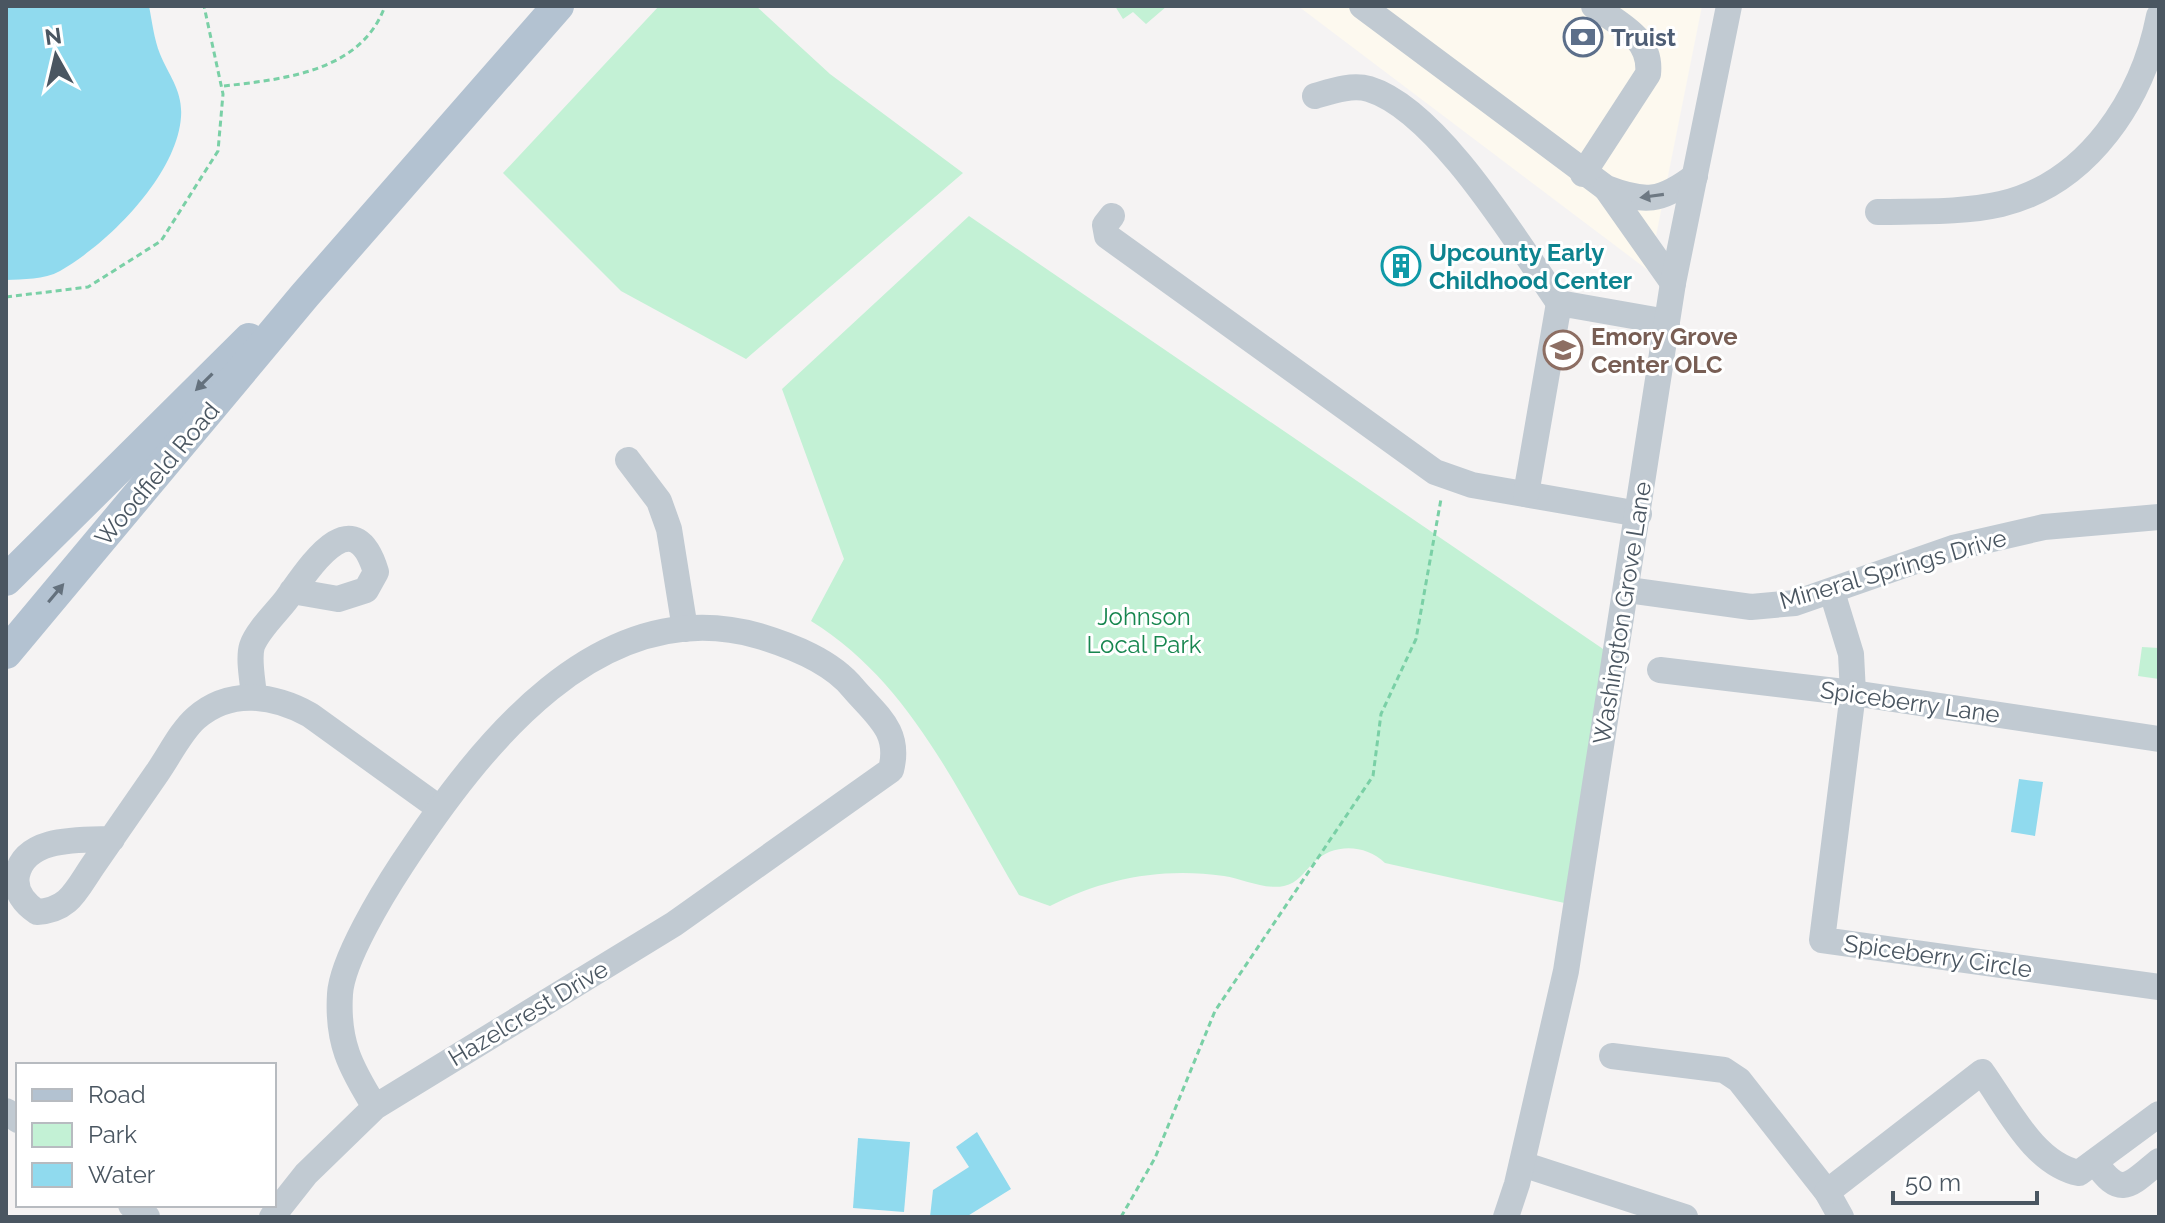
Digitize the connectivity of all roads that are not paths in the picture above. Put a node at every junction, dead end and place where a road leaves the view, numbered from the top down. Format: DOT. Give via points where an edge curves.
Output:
graph roads {
  1 [pos="558,6"];
  2 [pos="1362,6"];
  3 [pos="1594,6"];
  4 [pos="1729,6"];
  5 [pos="2159,16"];
  6 [pos="1315,96"];
  7 [pos="1583,174"];
  8 [pos="1695,176"];
  9 [pos="1606,188"];
  10 [pos="1878,212"];
  11 [pos="1112,216"];
  12 [pos="1673,283"];
  13 [pos="305,295"];
  14 [pos="1559,303"];
  15 [pos="1667,322"];
  16 [pos="628,460"];
  17 [pos="1526,494"];
  18 [pos="1639,514"];
  19 [pos="2159,517"];
  20 [pos="6,580"];
  21 [pos="1628,590"];
  22 [pos="292,591"];
  23 [pos="1832,592"];
  24 [pos="685,629"];
  25 [pos="6,653"];
  26 [pos="1660,670"];
  27 [pos="1853,693"];
  28 [pos="254,696"];
  29 [pos="2159,739"];
  30 [pos="439,808"];
  31 [pos="112,839"];
  32 [pos="2159,987"];
  33 [pos="1612,1056"];
  34 [pos="375,1107"];
  35 [pos="2159,1114"];
  36 [pos="2159,1161"];
  37 [pos="2096,1163"];
  38 [pos="1522,1164"];
  39 [pos="1827,1192"];
  40 [pos="272,1217"];
  41 [pos="1506,1217"];
  42 [pos="1685,1217"];
  43 [pos="1841,1217"];
  1 -- 13 [label="main road, Woodfield Road"];
  2 -- 7 [label="street"];
  3 -- 7 [label="street" via="1644,44 1650,59 1648,74"];
  4 -- 8 [label="street, Washington Grove Lane"];
  5 -- 10 [label="street" via="2148,63 2124,112 2103,140 2051,183 2004,203 1959,211"];
  6 -- 14 [label="street" via="1368,89 1400,106 1457,158"];
  7 -- 9 [label="street"];
  8 -- 9 [label="street, one-way" via="1655,198"];
  8 -- 12 [label="street, Washington Grove Lane"];
  9 -- 12 [label="street"];
  11 -- 17 [label="street" via="1105,225 1107,236 1435,472"];
  12 -- 15 [label="street, Washington Grove Lane"];
  13 -- 20 [label="main road, Woodfield Road, one-way" via="237,349"];
  25 -- 13 [label="main road, Woodfield Road, one-way"];
  14 -- 15 [label="street"];
  14 -- 17 [label="street"];
  15 -- 18 [label="street, Washington Grove Lane"];
  16 -- 24 [label="street" via="659,501 669,529"];
  17 -- 18 [label="street"];
  18 -- 21 [label="street, Washington Grove Lane"];
  19 -- 23 [label="street, Mineral Springs Drive" via="2044,527 1953,548"];
  21 -- 23 [label="street, Mineral Springs Drive" via="1751,607 1795,603"];
  21 -- 38 [label="street, Washington Grove Lane" via="1566,971"];
  22 -- 28 [label="street" via="252,646"];
  23 -- 27 [label="street" via="1851,654"];
  24 -- 30 [label="street" via="634,638 568,673 511,723"];
  24 -- 34 [label="street, Hazelcrest Drive" via="733,629 793,646 846,678 892,734 896,750 891,770 674,924"];
  26 -- 27 [label="street, Spiceberry Lane"];
  27 -- 29 [label="street, Spiceberry Lane"];
  27 -- 32 [label="street, Spiceberry Circle" via="1822,940"];
  28 -- 30 [label="street" via="290,703 310,715"];
  28 -- 31 [label="street" via="226,700 195,718"];
  30 -- 34 [label="street" via="371,912 339,990 341,1041"];
  33 -- 39 [label="street" via="1724,1070 1739,1080"];
  34 -- 40 [label="street, Hazelcrest Drive" via="306,1174"];
  35 -- 37 [label="street"];
  36 -- 37 [label="street" via="2130,1185 2118,1186"];
  37 -- 39 [label="street" via="2079,1173 2053,1165 1982,1072"];
  38 -- 41 [label="street, Washington Grove Lane"];
  38 -- 42 [label="street"];
  39 -- 43 [label="street"];
}
